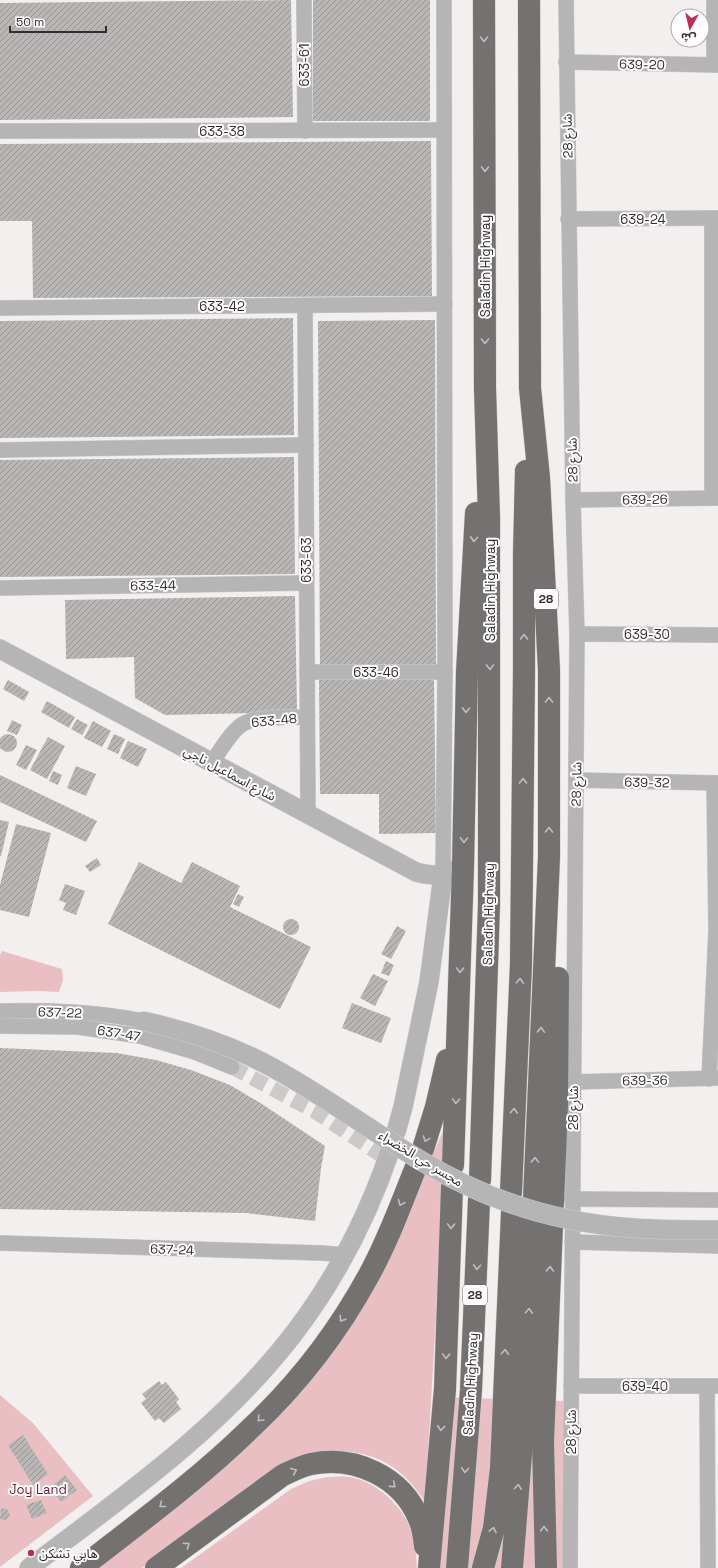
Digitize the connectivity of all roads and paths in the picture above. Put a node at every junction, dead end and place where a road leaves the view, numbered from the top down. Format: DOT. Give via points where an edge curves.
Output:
graph roads {
  1 [pos="304,0"];
  2 [pos="444,0"];
  3 [pos="484,0"];
  4 [pos="529,0"];
  5 [pos="566,0"];
  6 [pos="714,0"];
  7 [pos="566,62"];
  8 [pos="716,65"];
  9 [pos="305,130"];
  10 [pos="444,130"];
  11 [pos="0,131"];
  12 [pos="715,218"];
  13 [pos="568,219"];
  14 [pos="445,304"];
  15 [pos="305,306"];
  16 [pos="0,308"];
  17 [pos="485,388"];
  18 [pos="530,388"];
  19 [pos="306,445"];
  20 [pos="0,450"];
  21 [pos="715,498"];
  22 [pos="573,500"];
  23 [pos="306,583"];
  24 [pos="0,588"];
  25 [pos="577,634"];
  26 [pos="718,635"];
  27 [pos="0,649"];
  28 [pos="307,672"];
  29 [pos="445,672"];
  30 [pos="307,717"];
  31 [pos="212,763"];
  32 [pos="576,780"];
  33 [pos="716,783"];
  34 [pos="308,815"];
  35 [pos="463,866"];
  36 [pos="443,875"];
  37 [pos="717,930"];
  38 [pos="459,992"];
  39 [pos="0,1011"];
  40 [pos="143,1021"];
  41 [pos="0,1026"];
  42 [pos="232,1067"];
  43 [pos="714,1078"];
  44 [pos="573,1082"];
  45 [pos="396,1132"];
  46 [pos="390,1151"];
  47 [pos="453,1166"];
  48 [pos="452,1187"];
  49 [pos="718,1200"];
  50 [pos="549,1209"];
  51 [pos="718,1230"];
  52 [pos="572,1242"];
  53 [pos="0,1243"];
  54 [pos="718,1246"];
  55 [pos="344,1255"];
  56 [pos="571,1386"];
  57 [pos="712,1386"];
  58 [pos="514,1391"];
  59 [pos="713,1527"];
  60 [pos="30,1568"];
  61 [pos="81,1568"];
  62 [pos="156,1568"];
  63 [pos="428,1568"];
  64 [pos="457,1568"];
  65 [pos="483,1568"];
  66 [pos="512,1568"];
  67 [pos="546,1568"];
  68 [pos="570,1568"];
  69 [pos="708,1568"];
  1 -- 9 [label="street, 633-61"];
  2 -- 10 [label="street"];
  3 -- 17 [label="highway, Saladin Highway / 28, one-way"];
  4 -- 18 [label="highway, 28"];
  5 -- 7 [label="street, شارع 28"];
  6 -- 8 [label="street"];
  7 -- 8 [label="street, 639-20"];
  7 -- 13 [label="street, شارع 28"];
  9 -- 10 [label="street, 633-38"];
  9 -- 11 [label="street, 633-38"];
  10 -- 14 [label="street"];
  12 -- 13 [label="street, 639-24"];
  12 -- 21 [label="street"];
  13 -- 22 [label="street, شارع 28"];
  14 -- 15 [label="street, 633-42"];
  14 -- 29 [label="street"];
  15 -- 16 [label="street, 633-42"];
  15 -- 19 [label="street, 633-63"];
  17 -- 35 [label="highway, one-way" via="467,665"];
  17 -- 64 [label="highway, Saladin Highway / 28, one-way" via="489,517 489,904 471,1390"];
  50 -- 18 [label="highway, 28, one-way" via="557,1104 558,981 549,857 549,670 539,478"];
  58 -- 18 [label="highway, 28, one-way" via="511,1202 521,964 524,554"];
  19 -- 20 [label="street"];
  19 -- 23 [label="street, 633-63"];
  21 -- 22 [label="street, 639-26"];
  22 -- 25 [label="street, شارع 28"];
  23 -- 24 [label="street, 633-44"];
  23 -- 28 [label="street, 633-63"];
  25 -- 26 [label="street, 639-30"];
  25 -- 32 [label="street, شارع 28"];
  27 -- 31 [label="street, شارع اسماعيل ناجي"];
  28 -- 29 [label="street, 633-46"];
  28 -- 30 [label="street, 633-63"];
  29 -- 36 [label="street"];
  30 -- 31 [label="street, 633-48" via="255,720 242,724"];
  30 -- 34 [label="street, 633-63"];
  31 -- 34 [label="street, شارع اسماعيل ناجي"];
  32 -- 33 [label="street, 639-32"];
  32 -- 44 [label="street, شارع 28"];
  33 -- 37 [label="street"];
  34 -- 36 [label="street, شارع اسماعيل ناجي" via="416,872 427,876"];
  35 -- 36 [label="street, شارع اسماعيل ناجي"];
  35 -- 38 [label="highway, one-way"];
  36 -- 45 [label="street" via="429,982"];
  37 -- 43 [label="street"];
  38 -- 47 [label="highway, one-way"];
  38 -- 61 [label="highway, one-way" via="450,1048 436,1107 419,1158 370,1274 337,1327 303,1374 252,1428 162,1505"];
  39 -- 40 [label="street, 637-22" via="79,1012"];
  40 -- 51 [label="street, مجسر حي الخضراء, bridge" via="198,1036 258,1060 319,1095 437,1170 513,1204 551,1215 604,1225 647,1229"];
  41 -- 42 [label="street, 637-47" via="78,1027 140,1036 195,1052"];
  43 -- 44 [label="street, 639-36"];
  44 -- 50 [label="street, شارع 28"];
  46 -- 55 [label="street" via="369,1206"];
  48 -- 63 [label="highway, one-way" via="444,1389"];
  49 -- 50 [label="street"];
  50 -- 52 [label="street, شارع 28"];
  58 -- 50 [label="highway, 28, one-way"];
  67 -- 50 [label="highway, one-way" via="544,1442"];
  52 -- 54 [label="street"];
  52 -- 56 [label="street, شارع 28"];
  53 -- 55 [label="street, 637-24"];
  55 -- 60 [label="street" via="313,1308 294,1334 223,1412 141,1483"];
  56 -- 57 [label="street, 639-40"];
  56 -- 68 [label="street, شارع 28"];
  57 -- 59 [label="street"];
  65 -- 58 [label="highway, one-way" via="494,1528"];
  66 -- 58 [label="highway, 28, one-way" via="522,1442"];
  59 -- 69 [label="street"];
  62 -- 63 [label="highway, one-way" via="283,1475 312,1464 336,1462 372,1470 400,1491 420,1520"];
}
